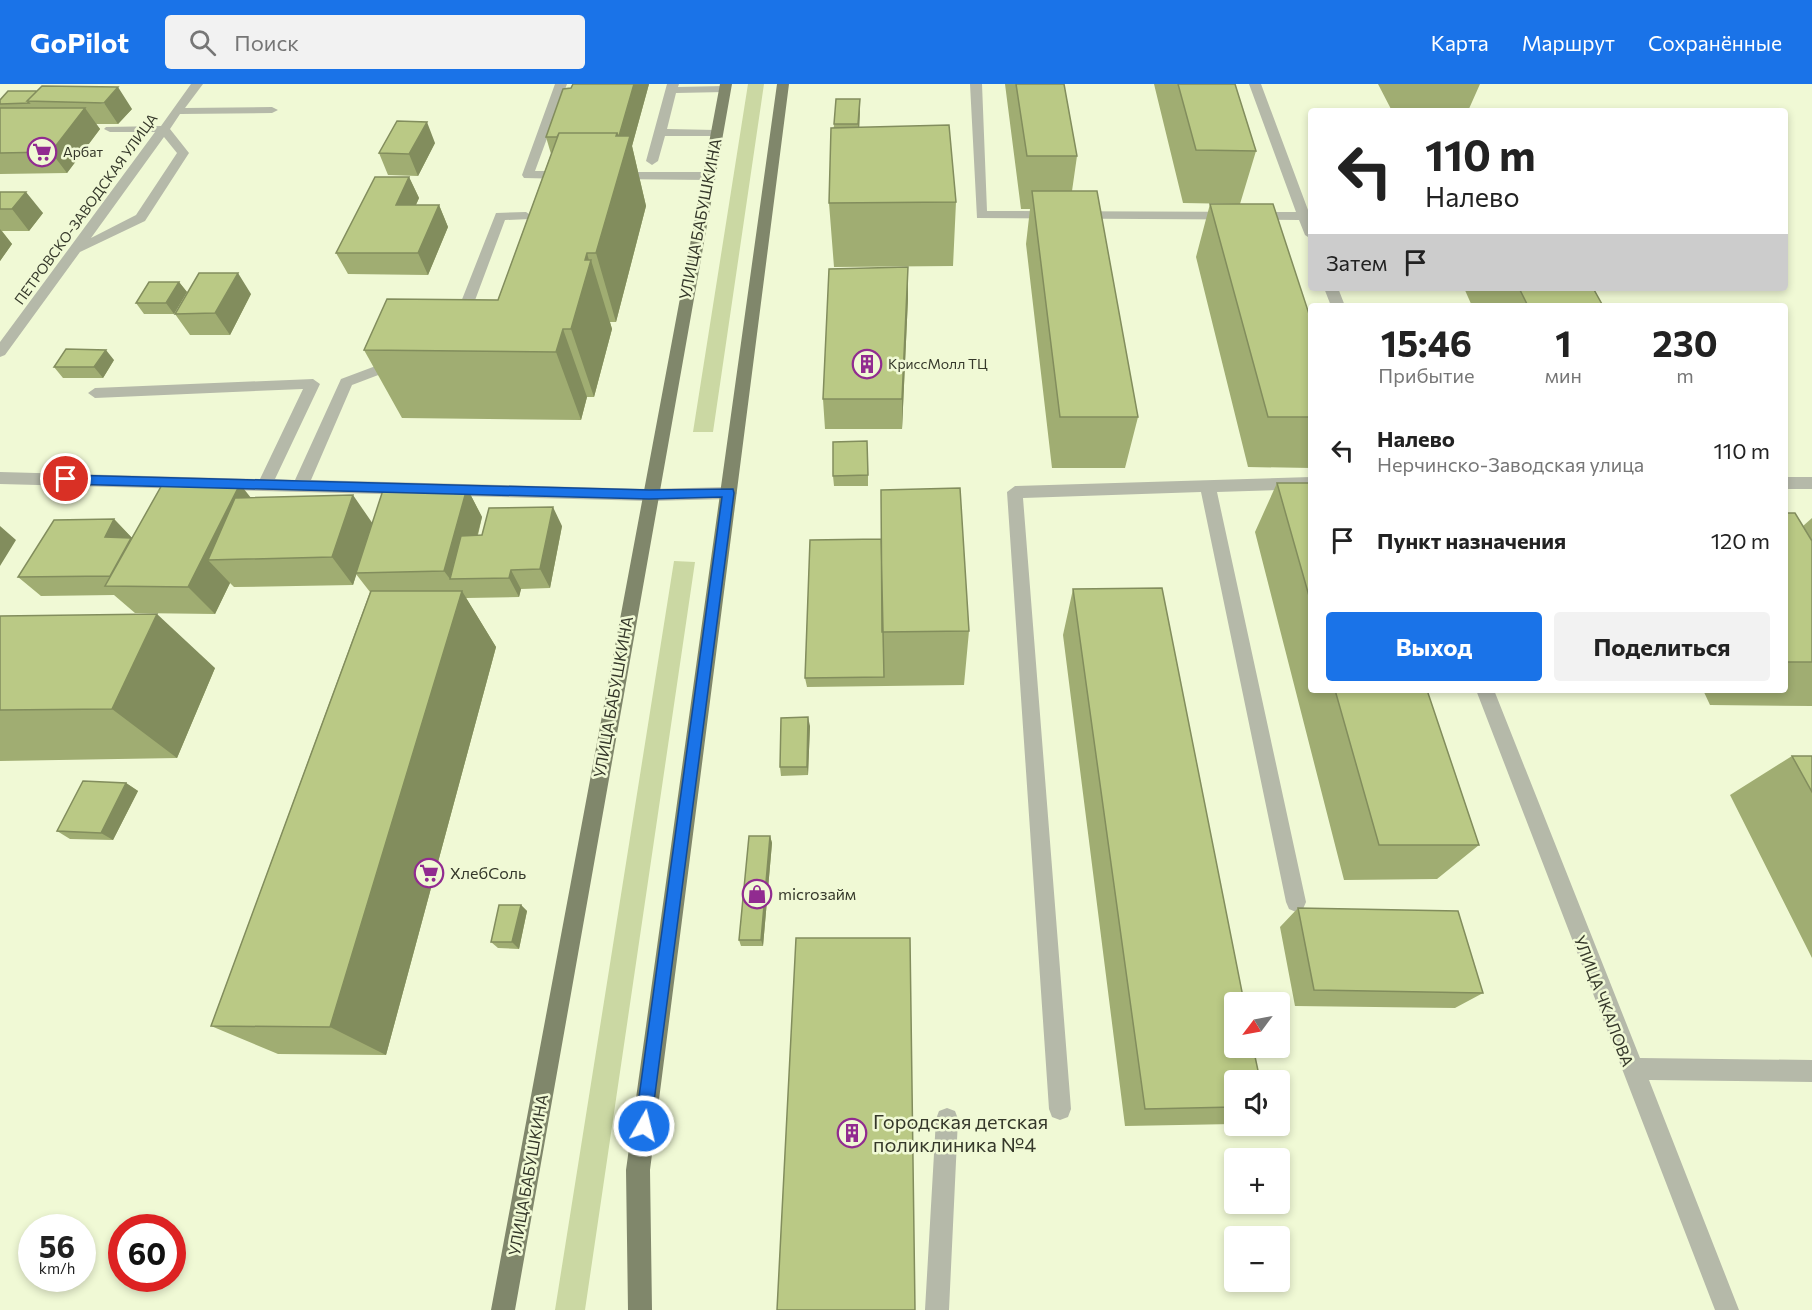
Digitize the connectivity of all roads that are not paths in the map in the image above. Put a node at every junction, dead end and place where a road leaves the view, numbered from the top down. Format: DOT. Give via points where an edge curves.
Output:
graph roads {
  1 [pos="197,84"];
  2 [pos="561,84"];
  3 [pos="783,84"];
  4 [pos="976,84"];
  5 [pos="1255,84"];
  6 [pos="725,86"];
  7 [pos="672,87"];
  8 [pos="272,110"];
  9 [pos="177,111"];
  10 [pos="110,129"];
  11 [pos="164,129"];
  12 [pos="660,132"];
  13 [pos="716,132"];
  14 [pos="652,161"];
  15 [pos="585,176"];
  16 [pos="608,176"];
  17 [pos="708,176"];
  18 [pos="526,216"];
  19 [pos="1304,216"];
  20 [pos="1308,227"];
  21 [pos="74,252"];
  22 [pos="444,328"];
  23 [pos="0,352"];
  24 [pos="410,358"];
  25 [pos="95,393"];
  26 [pos="0,477"];
  27 [pos="1308,483"];
  28 [pos="1788,483"];
  29 [pos="1812,483"];
  30 [pos="265,484"];
  31 [pos="302,485"];
  32 [pos="1208,486"];
  33 [pos="729,493"];
  34 [pos="649,495"];
  35 [pos="1486,693"];
  36 [pos="1296,902"];
  37 [pos="1631,1069"];
  38 [pos="1812,1071"];
  39 [pos="1060,1109"];
  40 [pos="946,1119"];
  41 [pos="503,1310"];
  42 [pos="640,1310"];
  43 [pos="937,1310"];
  44 [pos="1727,1310"];
  1 -- 9 [label="street, ПЕТРОВСКО-ЗАВОДСКАЯ УЛИЦА"];
  2 -- 15 [label="street" via="528,175"];
  3 -- 33 [label="main road"];
  4 -- 19 [label="street" via="981,215"];
  5 -- 19 [label="street"];
  6 -- 7 [label="street"];
  6 -- 13 [label="main road, УЛИЦА БАБУШКИНА"];
  7 -- 12 [label="street"];
  8 -- 9 [label="street"];
  9 -- 11 [label="street, ПЕТРОВСКО-ЗАВОДСКАЯ УЛИЦА"];
  10 -- 11 [label="street"];
  11 -- 21 [label="street, ПЕТРОВСКО-ЗАВОДСКАЯ УЛИЦА"];
  11 -- 21 [label="street" via="183,153 141,218"];
  12 -- 13 [label="street"];
  12 -- 14 [label="street"];
  13 -- 17 [label="main road, УЛИЦА БАБУШКИНА"];
  16 -- 17 [label="street"];
  17 -- 34 [label="main road, УЛИЦА БАБУШКИНА"];
  18 -- 22 [label="street" via="500,216 467,303"];
  19 -- 20 [label="street"];
  21 -- 23 [label="street, ПЕТРОВСКО-ЗАВОДСКАЯ УЛИЦА"];
  24 -- 31 [label="street" via="346,382"];
  25 -- 30 [label="street" via="313,384"];
  26 -- 30 [label="street"];
  27 -- 32 [label="street"];
  28 -- 29 [label="street"];
  30 -- 31 [label="street"];
  31 -- 34 [label="street"];
  32 -- 36 [label="street"];
  32 -- 39 [label="street" via="1015,492"];
  33 -- 34 [label="street"];
  33 -- 42 [label="main road" via="638,1170"];
  34 -- 41 [label="main road, УЛИЦА БАБУШКИНА"];
  35 -- 37 [label="street, УЛИЦА ЧКАЛОВА"];
  37 -- 38 [label="street"];
  37 -- 44 [label="street, УЛИЦА ЧКАЛОВА"];
  40 -- 43 [label="street"];
}
